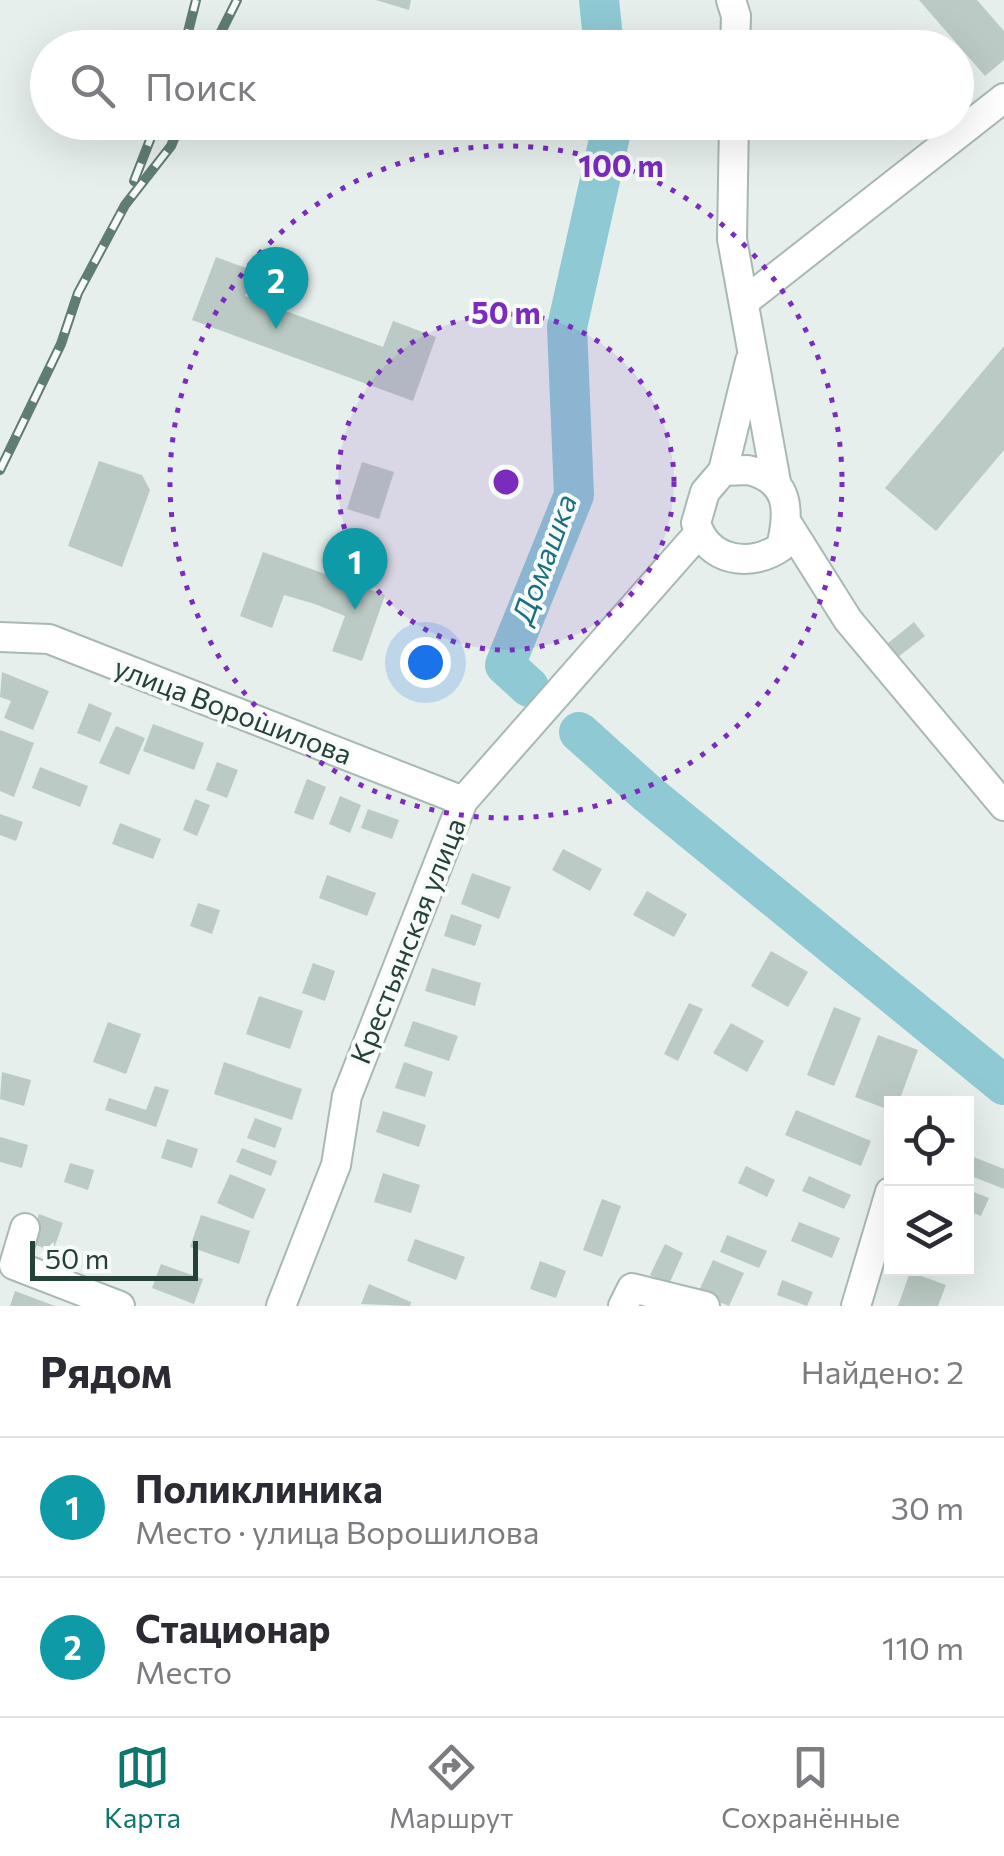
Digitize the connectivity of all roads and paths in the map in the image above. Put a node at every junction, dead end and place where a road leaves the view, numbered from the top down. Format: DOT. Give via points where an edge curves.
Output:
graph roads {
  1 [pos="731,0"];
  2 [pos="736,30"];
  3 [pos="1004,98"];
  4 [pos="974,122"];
  5 [pos="734,140"];
  6 [pos="950,140"];
  7 [pos="744,302"];
  8 [pos="752,350"];
  9 [pos="723,471"];
  10 [pos="776,482"];
  11 [pos="787,524"];
  12 [pos="699,533"];
  13 [pos="0,637"];
  14 [pos="463,801"];
  15 [pos="1004,806"];
  16 [pos="884,1212"];
  17 [pos="25,1228"];
  18 [pos="120,1306"];
  19 [pos="282,1306"];
  20 [pos="623,1306"];
  21 [pos="706,1306"];
  22 [pos="856,1306"];
  1 -- 2 [label="street"];
  3 -- 4 [label="street"];
  5 -- 7 [label="street" via="732,239"];
  6 -- 7 [label="street"];
  7 -- 8 [label="street"];
  8 -- 9 [label="street"];
  8 -- 10 [label="street"];
  9 -- 10 [label="street" via="748,470"];
  9 -- 12 [label="street" via="705,492"];
  10 -- 11 [label="street"];
  11 -- 12 [label="street" via="782,547 765,558 733,560 709,548"];
  11 -- 15 [label="street" via="848,620"];
  12 -- 14 [label="street, Крестьянская улица"];
  13 -- 14 [label="street, улица Ворошилова" via="50,639"];
  14 -- 19 [label="street, Крестьянская улица" via="346,1096 336,1164"];
  16 -- 22 [label="street"];
  17 -- 18 [label="street" via="14,1264"];
  20 -- 21 [label="street" via="632,1288"];
}
